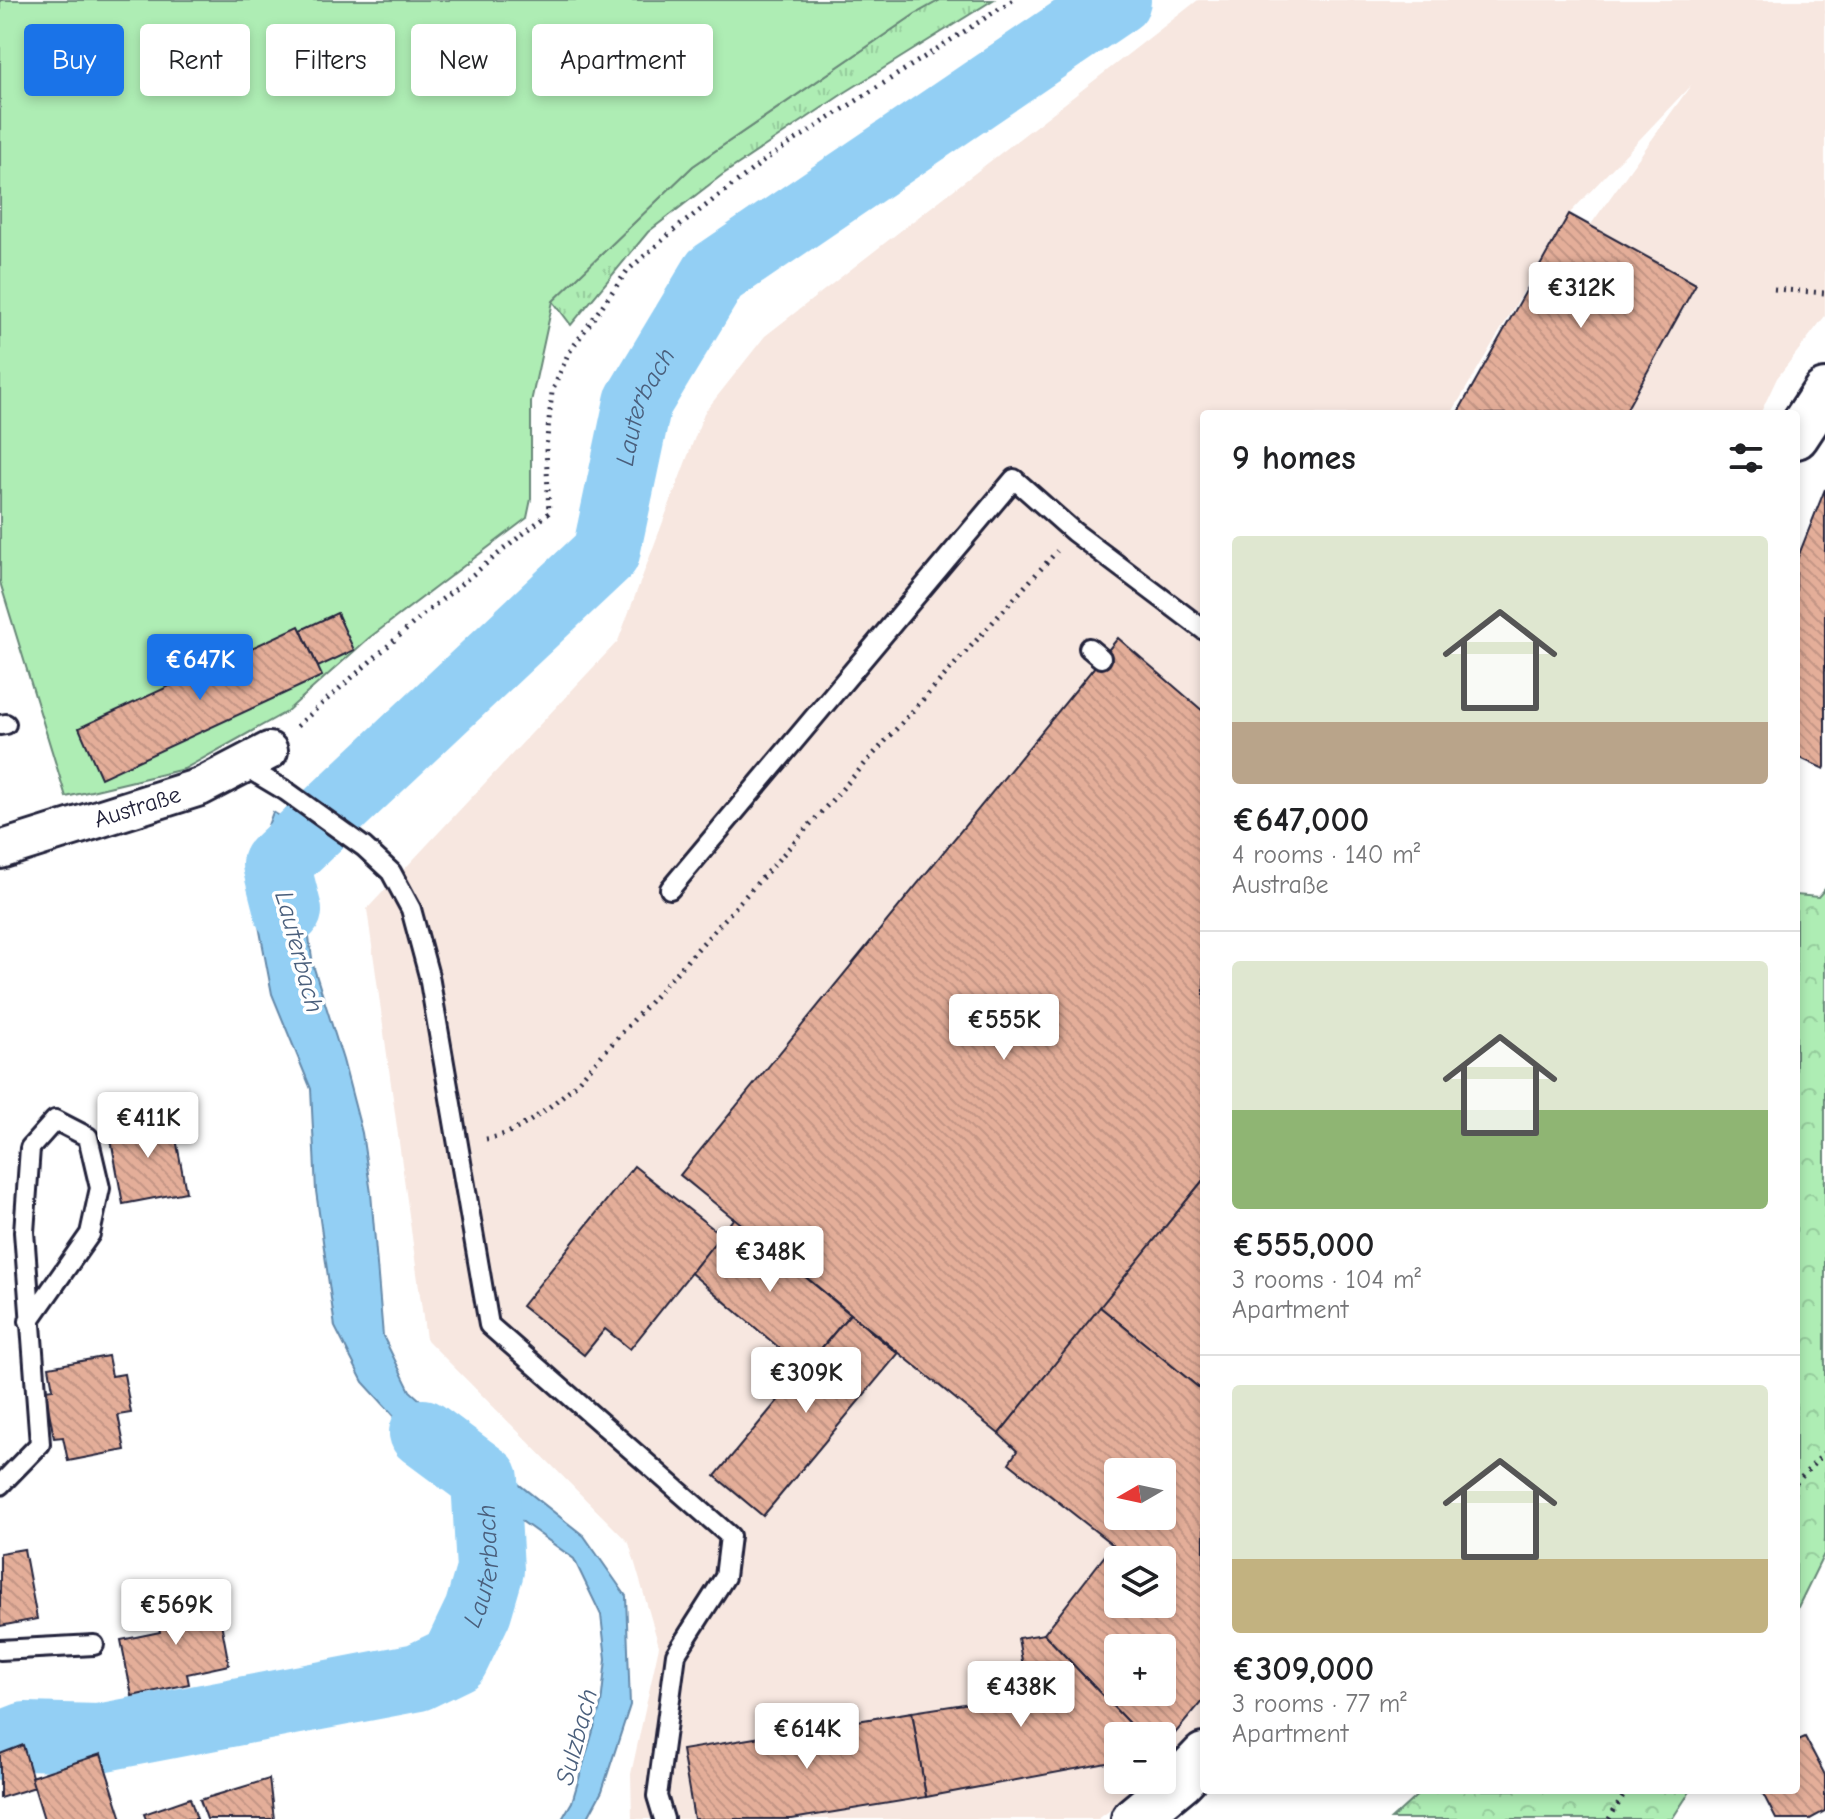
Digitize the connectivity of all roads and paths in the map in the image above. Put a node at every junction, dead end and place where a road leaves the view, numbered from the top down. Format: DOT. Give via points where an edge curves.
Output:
graph roads {
  1 [pos="1013,0"];
  2 [pos="1774,289"];
  3 [pos="1825,293"];
  4 [pos="1825,392"];
  5 [pos="1800,430"];
  6 [pos="1074,532"];
  7 [pos="1200,627"];
  8 [pos="257,758"];
  9 [pos="0,850"];
  10 [pos="670,889"];
  11 [pos="457,1144"];
  12 [pos="29,1321"];
  13 [pos="1825,1452"];
  14 [pos="1800,1479"];
  15 [pos="0,1485"];
  16 [pos="94,1645"];
  17 [pos="0,1650"];
  18 [pos="1200,1760"];
  19 [pos="1625,1794"];
  20 [pos="664,1819"];
  21 [pos="1134,1819"];
  22 [pos="1609,1819"];
  1 -- 8 [label="path" via="769,157 627,271 568,354 552,392 546,448 549,513"];
  2 -- 3 [label="path"];
  4 -- 5 [label="street"];
  6 -- 7 [label="lane"];
  6 -- 10 [label="lane" via="1014,479"];
  6 -- 11 [label="path" via="573,1087 540,1115 503,1136"];
  8 -- 9 [label="street, Austraße" via="200,787"];
  8 -- 11 [label="lane" via="286,791 391,872 411,909 429,976"];
  11 -- 20 [label="lane" via="489,1325 730,1536 725,1577 676,1654 657,1796"];
  12 -- 12 [label="lane" via="24,1232 30,1148 55,1120 88,1137 100,1188 90,1234"];
  12 -- 15 [label="lane" via="40,1444"];
  13 -- 14 [label="path"];
  16 -- 17 [label="lane"];
  18 -- 21 [label="street"];
  19 -- 22 [label="path"];
}
